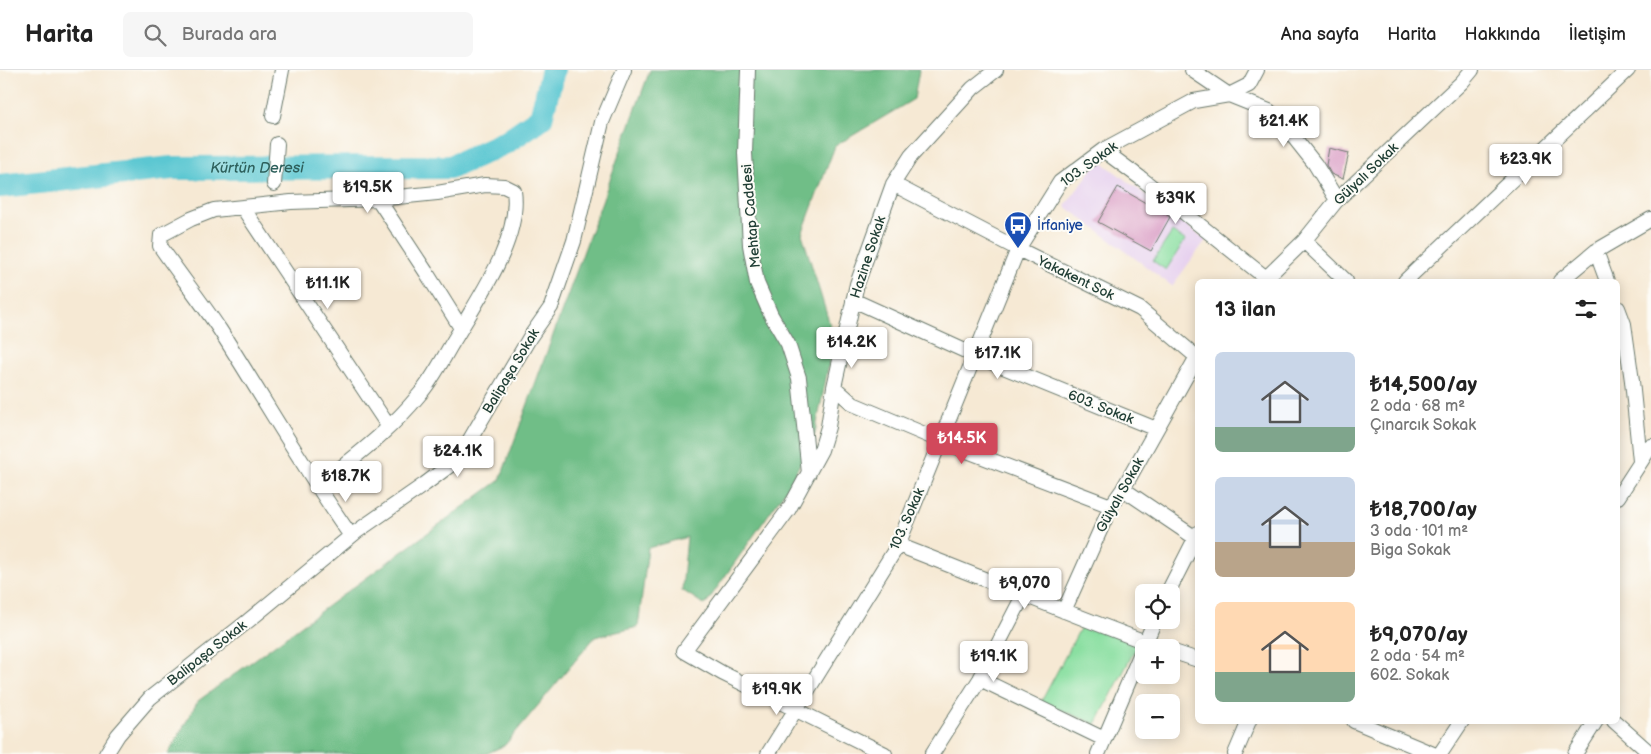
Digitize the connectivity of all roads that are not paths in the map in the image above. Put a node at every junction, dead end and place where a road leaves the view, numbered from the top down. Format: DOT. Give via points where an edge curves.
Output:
graph roads {
  1 [pos="282,70"];
  2 [pos="624,70"];
  3 [pos="748,70"];
  4 [pos="996,70"];
  5 [pos="1192,70"];
  6 [pos="1257,70"];
  7 [pos="1472,70"];
  8 [pos="1628,70"];
  9 [pos="1229,95"];
  10 [pos="273,116"];
  11 [pos="277,144"];
  12 [pos="1103,150"];
  13 [pos="274,184"];
  14 [pos="893,184"];
  15 [pos="378,199"];
  16 [pos="1337,200"];
  17 [pos="243,208"];
  18 [pos="1651,219"];
  19 [pos="1304,240"];
  20 [pos="1018,249"];
  21 [pos="1596,251"];
  22 [pos="1263,279"];
  23 [pos="1265,279"];
  24 [pos="1344,279"];
  25 [pos="1412,279"];
  26 [pos="1562,279"];
  27 [pos="1606,279"];
  28 [pos="853,300"];
  29 [pos="1620,313"];
  30 [pos="461,328"];
  31 [pos="974,355"];
  32 [pos="1195,355"];
  33 [pos="1195,361"];
  34 [pos="834,387"];
  35 [pos="389,427"];
  36 [pos="1156,429"];
  37 [pos="940,441"];
  38 [pos="1651,446"];
  39 [pos="1640,461"];
  40 [pos="809,473"];
  41 [pos="317,487"];
  42 [pos="1123,489"];
  43 [pos="1620,494"];
  44 [pos="1111,506"];
  45 [pos="1195,534"];
  46 [pos="351,536"];
  47 [pos="1195,537"];
  48 [pos="898,545"];
  49 [pos="1172,584"];
  50 [pos="1024,594"];
  51 [pos="1064,611"];
  52 [pos="1137,639"];
  53 [pos="1180,654"];
  54 [pos="1195,659"];
  55 [pos="1135,666"];
  56 [pos="980,679"];
  57 [pos="797,710"];
  58 [pos="1247,724"];
  59 [pos="1361,724"];
  60 [pos="1460,724"];
  61 [pos="1594,724"];
  62 [pos="1617,724"];
  63 [pos="1104,739"];
  64 [pos="106,754"];
  65 [pos="768,754"];
  66 [pos="885,754"];
  67 [pos="932,754"];
  68 [pos="1098,754"];
  69 [pos="1235,754"];
  70 [pos="1433,754"];
  71 [pos="1440,754"];
  72 [pos="1575,754"];
  73 [pos="1651,754"];
  1 -- 10 [label="street"];
  2 -- 46 [label="street, Balipaşa Sokak" via="602,122 574,241 550,307 462,453 425,484"];
  3 -- 40 [label="street, Mehtap Caddesi" via="745,152 750,245 757,283 788,344 799,378"];
  4 -- 14 [label="street, Hazine Sokak" via="973,88 911,156"];
  5 -- 9 [label="street"];
  6 -- 9 [label="street, 103. Sokak" via="1249,85"];
  7 -- 16 [label="street, Gülyalı Sokak"];
  8 -- 25 [label="street"];
  9 -- 12 [label="street, 103. Sokak" via="1194,101"];
  9 -- 16 [label="street" via="1269,111 1315,164"];
  11 -- 13 [label="street"];
  12 -- 20 [label="street, 103. Sokak" via="1060,182"];
  12 -- 22 [label="street"];
  14 -- 20 [label="street, Yakakent Sok"];
  14 -- 28 [label="street, Hazine Sokak"];
  15 -- 17 [label="street" via="291,202"];
  15 -- 30 [label="street"];
  15 -- 30 [label="street" via="485,185 504,186 514,191 516,201 511,231 495,271"];
  16 -- 19 [label="street, Gülyalı Sokak"];
  17 -- 35 [label="street"];
  17 -- 41 [label="street" via="214,210 191,219 161,235 160,246 219,329"];
  18 -- 21 [label="street"];
  19 -- 23 [label="street, Gülyalı Sokak"];
  19 -- 24 [label="street"];
  20 -- 31 [label="street, 103. Sokak"];
  20 -- 32 [label="street, Yakakent Sok" via="1140,309"];
  21 -- 26 [label="street"];
  21 -- 27 [label="street"];
  28 -- 31 [label="street, 603. Sokak"];
  28 -- 34 [label="street, Hazine Sokak"];
  29 -- 39 [label="street" via="1632,381"];
  30 -- 35 [label="street" via="421,394"];
  31 -- 36 [label="street, 603. Sokak"];
  31 -- 37 [label="street, 103. Sokak"];
  33 -- 36 [label="street, Gülyalı Sokak"];
  34 -- 37 [label="street" via="853,404"];
  34 -- 40 [label="street, Hazine Sokak" via="828,427"];
  35 -- 41 [label="street"];
  36 -- 42 [label="street, Gülyalı Sokak"];
  37 -- 44 [label="street"];
  37 -- 48 [label="street, 103. Sokak"];
  38 -- 39 [label="street"];
  39 -- 43 [label="street"];
  40 -- 57 [label="street, Hazine Sokak" via="789,509 684,651"];
  41 -- 46 [label="street"];
  42 -- 44 [label="street, Gülyalı Sokak"];
  42 -- 45 [label="street"];
  44 -- 51 [label="street, Gülyalı Sokak"];
  46 -- 64 [label="street, Balipaşa Sokak" via="150,698"];
  47 -- 49 [label="street"];
  48 -- 50 [label="street"];
  48 -- 57 [label="street, 103. Sokak"];
  50 -- 51 [label="street"];
  50 -- 56 [label="street"];
  51 -- 52 [label="street"];
  53 -- 54 [label="street"];
  55 -- 63 [label="street"];
  56 -- 63 [label="street"];
  56 -- 67 [label="street"];
  57 -- 65 [label="street, 103. Sokak"];
  57 -- 66 [label="street"];
  58 -- 69 [label="street"];
  59 -- 70 [label="street"];
  60 -- 71 [label="street"];
  61 -- 72 [label="street"];
  62 -- 73 [label="street"];
  63 -- 68 [label="street"];
}
